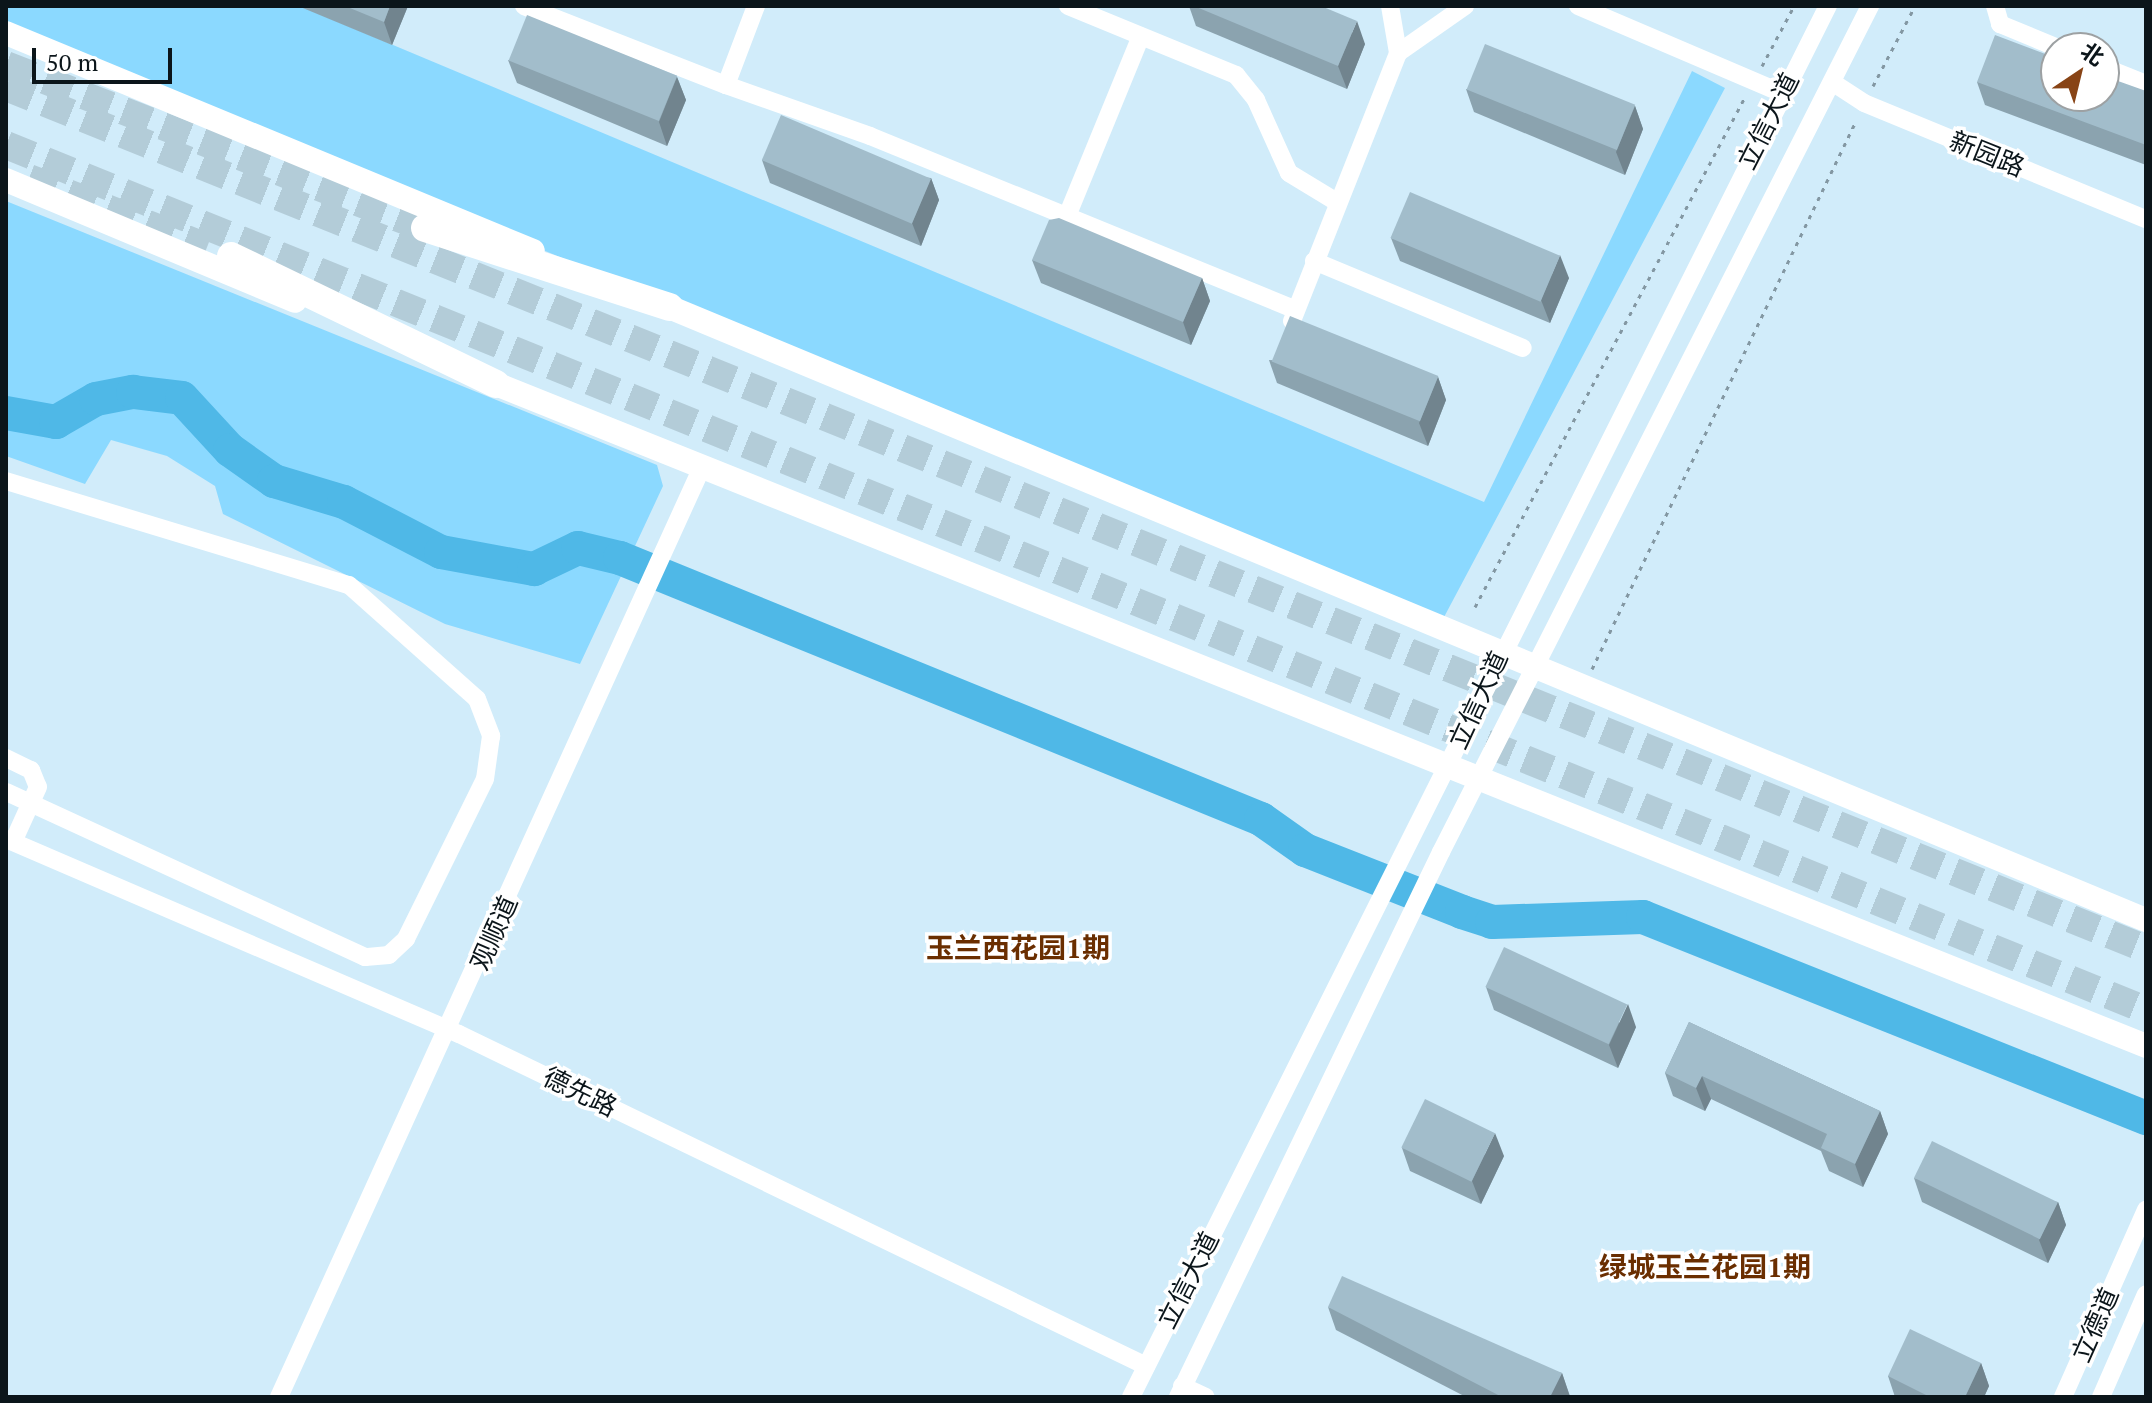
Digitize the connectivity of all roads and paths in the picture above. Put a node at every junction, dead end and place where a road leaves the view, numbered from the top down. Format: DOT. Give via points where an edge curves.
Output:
graph roads {
  1 [pos="524,6"];
  2 [pos="756,6"];
  3 [pos="1068,6"];
  4 [pos="1390,6"];
  5 [pos="1465,6"];
  6 [pos="1578,6"];
  7 [pos="1593,6"];
  8 [pos="1794,6"];
  9 [pos="1828,6"];
  10 [pos="1870,6"];
  11 [pos="1915,6"];
  12 [pos="1995,6"];
  13 [pos="6,33"];
  14 [pos="1141,36"];
  15 [pos="2040,41"];
  16 [pos="1398,53"];
  17 [pos="2120,73"];
  18 [pos="1834,78"];
  19 [pos="1755,79"];
  20 [pos="2146,84"];
  21 [pos="726,85"];
  22 [pos="1783,90"];
  23 [pos="1866,100"];
  24 [pos="6,180"];
  25 [pos="1335,201"];
  26 [pos="2146,211"];
  27 [pos="2146,219"];
  28 [pos="1064,223"];
  29 [pos="425,228"];
  30 [pos="231,256"];
  31 [pos="1314,261"];
  32 [pos="670,307"];
  33 [pos="1296,310"];
  34 [pos="1286,338"];
  35 [pos="1523,348"];
  36 [pos="496,384"];
  37 [pos="707,468"];
  38 [pos="6,481"];
  39 [pos="1475,607"];
  40 [pos="1500,651"];
  41 [pos="1536,664"];
  42 [pos="1588,676"];
  43 [pos="6,758"];
  44 [pos="1449,763"];
  45 [pos="1480,776"];
  46 [pos="6,792"];
  47 [pos="29,804"];
  48 [pos="8,843"];
  49 [pos="2146,920"];
  50 [pos="453,1037"];
  51 [pos="2146,1046"];
  52 [pos="2146,1210"];
  53 [pos="2146,1294"];
  54 [pos="1144,1370"];
  55 [pos="1181,1394"];
  56 [pos="279,1397"];
  57 [pos="290,1397"];
  58 [pos="1131,1397"];
  59 [pos="1206,1397"];
  60 [pos="2063,1397"];
  61 [pos="2101,1397"];
  1 -- 21 [label="street"];
  2 -- 21 [label="street"];
  3 -- 14 [label="street"];
  4 -- 16 [label="street"];
  5 -- 16 [label="street"];
  6 -- 19 [label="street"];
  7 -- 19 [label="street"];
  8 -- 19 [label="path, 立信大道"];
  9 -- 22 [label="street, 立信大道"];
  10 -- 18 [label="street, 立信大道"];
  11 -- 23 [label="path"];
  12 -- 15 [label="street" via="2000,24"];
  13 -- 32 [label="main road"];
  14 -- 25 [label="street" via="1236,75 1256,100 1289,173"];
  14 -- 28 [label="street"];
  16 -- 25 [label="street"];
  17 -- 20 [label="street"];
  18 -- 23 [label="street, 新园路"];
  18 -- 41 [label="street, 立信大道"];
  19 -- 22 [label="street"];
  19 -- 39 [label="path, 立信大道"];
  21 -- 28 [label="street"];
  22 -- 40 [label="street, 立信大道"];
  23 -- 26 [label="street, 新园路"];
  23 -- 27 [label="street, 新园路"];
  23 -- 42 [label="path"];
  24 -- 36 [label="main road"];
  25 -- 31 [label="street"];
  28 -- 33 [label="street"];
  29 -- 32 [label="highway"];
  30 -- 36 [label="highway"];
  31 -- 33 [label="street"];
  31 -- 35 [label="street"];
  32 -- 40 [label="main road"];
  33 -- 34 [label="street"];
  36 -- 37 [label="main road"];
  37 -- 44 [label="main road"];
  37 -- 50 [label="street, 观顺道"];
  38 -- 47 [label="street" via="349,585 477,699 491,736 485,779 406,939 389,955 365,957"];
  40 -- 41 [label="main road"];
  40 -- 44 [label="street, 立信大道"];
  41 -- 45 [label="street, 立信大道"];
  41 -- 49 [label="main road" via="1581,691"];
  43 -- 47 [label="street" via="31,770 38,787"];
  44 -- 45 [label="main road"];
  44 -- 54 [label="street, 立信大道"];
  45 -- 51 [label="main road"];
  45 -- 55 [label="street, 立信大道"];
  46 -- 47 [label="street"];
  47 -- 48 [label="street"];
  48 -- 50 [label="street, 德先路"];
  50 -- 54 [label="street, 德先路"];
  50 -- 56 [label="street, 观顺道"];
  50 -- 57 [label="street, 观顺道"];
  52 -- 60 [label="street, 立德道"];
  53 -- 61 [label="street, 立德道"];
  54 -- 58 [label="street, 立信大道"];
  55 -- 59 [label="street"];
}
